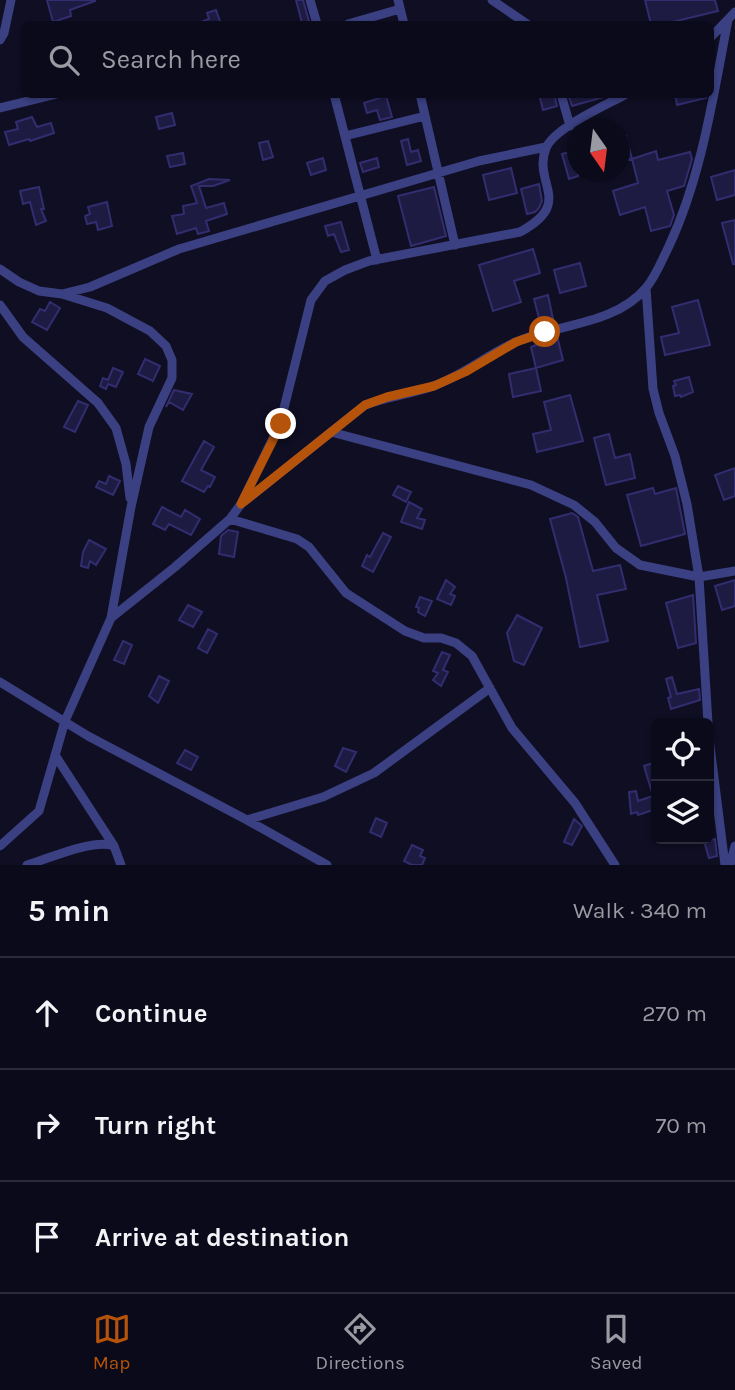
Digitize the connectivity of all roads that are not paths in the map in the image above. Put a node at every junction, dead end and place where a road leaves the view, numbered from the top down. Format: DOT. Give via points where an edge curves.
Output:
graph roads {
  1 [pos="11,0"];
  2 [pos="310,0"];
  3 [pos="492,0"];
  4 [pos="399,5"];
  5 [pos="735,12"];
  6 [pos="727,20"];
  7 [pos="316,21"];
  8 [pos="356,21"];
  9 [pos="523,21"];
  10 [pos="714,34"];
  11 [pos="0,40"];
  12 [pos="714,87"];
  13 [pos="41,98"];
  14 [pos="335,98"];
  15 [pos="421,98"];
  16 [pos="562,98"];
  17 [pos="619,98"];
  18 [pos="712,98"];
  19 [pos="0,108"];
  20 [pos="425,116"];
  21 [pos="568,119"];
  22 [pos="584,119"];
  23 [pos="567,129"];
  24 [pos="345,136"];
  25 [pos="546,147"];
  26 [pos="439,173"];
  27 [pos="360,197"];
  28 [pos="455,245"];
  29 [pos="377,260"];
  30 [pos="0,269"];
  31 [pos="646,288"];
  32 [pos="61,294"];
  33 [pos="0,305"];
  34 [pos="331,432"];
  35 [pos="241,504"];
  36 [pos="131,507"];
  37 [pos="230,519"];
  38 [pos="735,571"];
  39 [pos="699,577"];
  40 [pos="111,618"];
  41 [pos="0,682"];
  42 [pos="490,688"];
  43 [pos="708,718"];
  44 [pos="65,721"];
  45 [pos="55,755"];
  46 [pos="714,773"];
  47 [pos="247,820"];
  48 [pos="0,846"];
  49 [pos="114,846"];
  50 [pos="735,846"];
  51 [pos="63,854"];
  52 [pos="27,865"];
  53 [pos="66,865"];
  54 [pos="121,865"];
  55 [pos="327,865"];
  56 [pos="615,865"];
  57 [pos="727,865"];
  1 -- 11 [label="street"];
  2 -- 7 [label="street"];
  3 -- 9 [label="street"];
  4 -- 8 [label="street"];
  5 -- 6 [label="street"];
  6 -- 10 [label="street"];
  6 -- 12 [label="street"];
  13 -- 19 [label="street"];
  14 -- 24 [label="street"];
  15 -- 20 [label="street"];
  16 -- 21 [label="street"];
  17 -- 22 [label="street"];
  18 -- 31 [label="street" via="680,222"];
  20 -- 24 [label="street"];
  20 -- 26 [label="street"];
  23 -- 25 [label="street"];
  24 -- 27 [label="street"];
  25 -- 26 [label="street"];
  25 -- 28 [label="street" via="550,200 534,224 520,232"];
  26 -- 27 [label="street"];
  26 -- 28 [label="street"];
  27 -- 29 [label="street"];
  27 -- 32 [label="street" via="178,249 90,287"];
  28 -- 29 [label="street"];
  29 -- 35 [label="street" via="325,281 311,300 281,424"];
  30 -- 32 [label="street" via="39,291"];
  31 -- 34 [label="street" via="628,303 592,320 516,342 434,386 365,405"];
  31 -- 39 [label="street" via="653,389 687,504"];
  32 -- 36 [label="street" via="107,308 150,331 166,346 172,360 172,378 149,428"];
  33 -- 36 [label="street" via="23,337 97,403 116,428"];
  34 -- 35 [label="street"];
  34 -- 39 [label="street" via="531,485 574,505 639,565"];
  35 -- 37 [label="street"];
  36 -- 40 [label="street"];
  37 -- 40 [label="street"];
  37 -- 42 [label="street" via="309,547 346,593 405,631 456,643 472,656"];
  38 -- 39 [label="street"];
  39 -- 43 [label="street"];
  40 -- 44 [label="street"];
  41 -- 44 [label="street"];
  42 -- 47 [label="street" via="374,773 323,797"];
  42 -- 56 [label="street" via="512,728 575,803"];
  44 -- 45 [label="street"];
  44 -- 47 [label="street"];
  45 -- 48 [label="street" via="39,811"];
  45 -- 49 [label="street"];
  46 -- 57 [label="street"];
  47 -- 55 [label="street"];
  49 -- 51 [label="street" via="106,843"];
  49 -- 54 [label="street"];
  50 -- 57 [label="street"];
  51 -- 52 [label="street"];
  51 -- 53 [label="street"];
}
